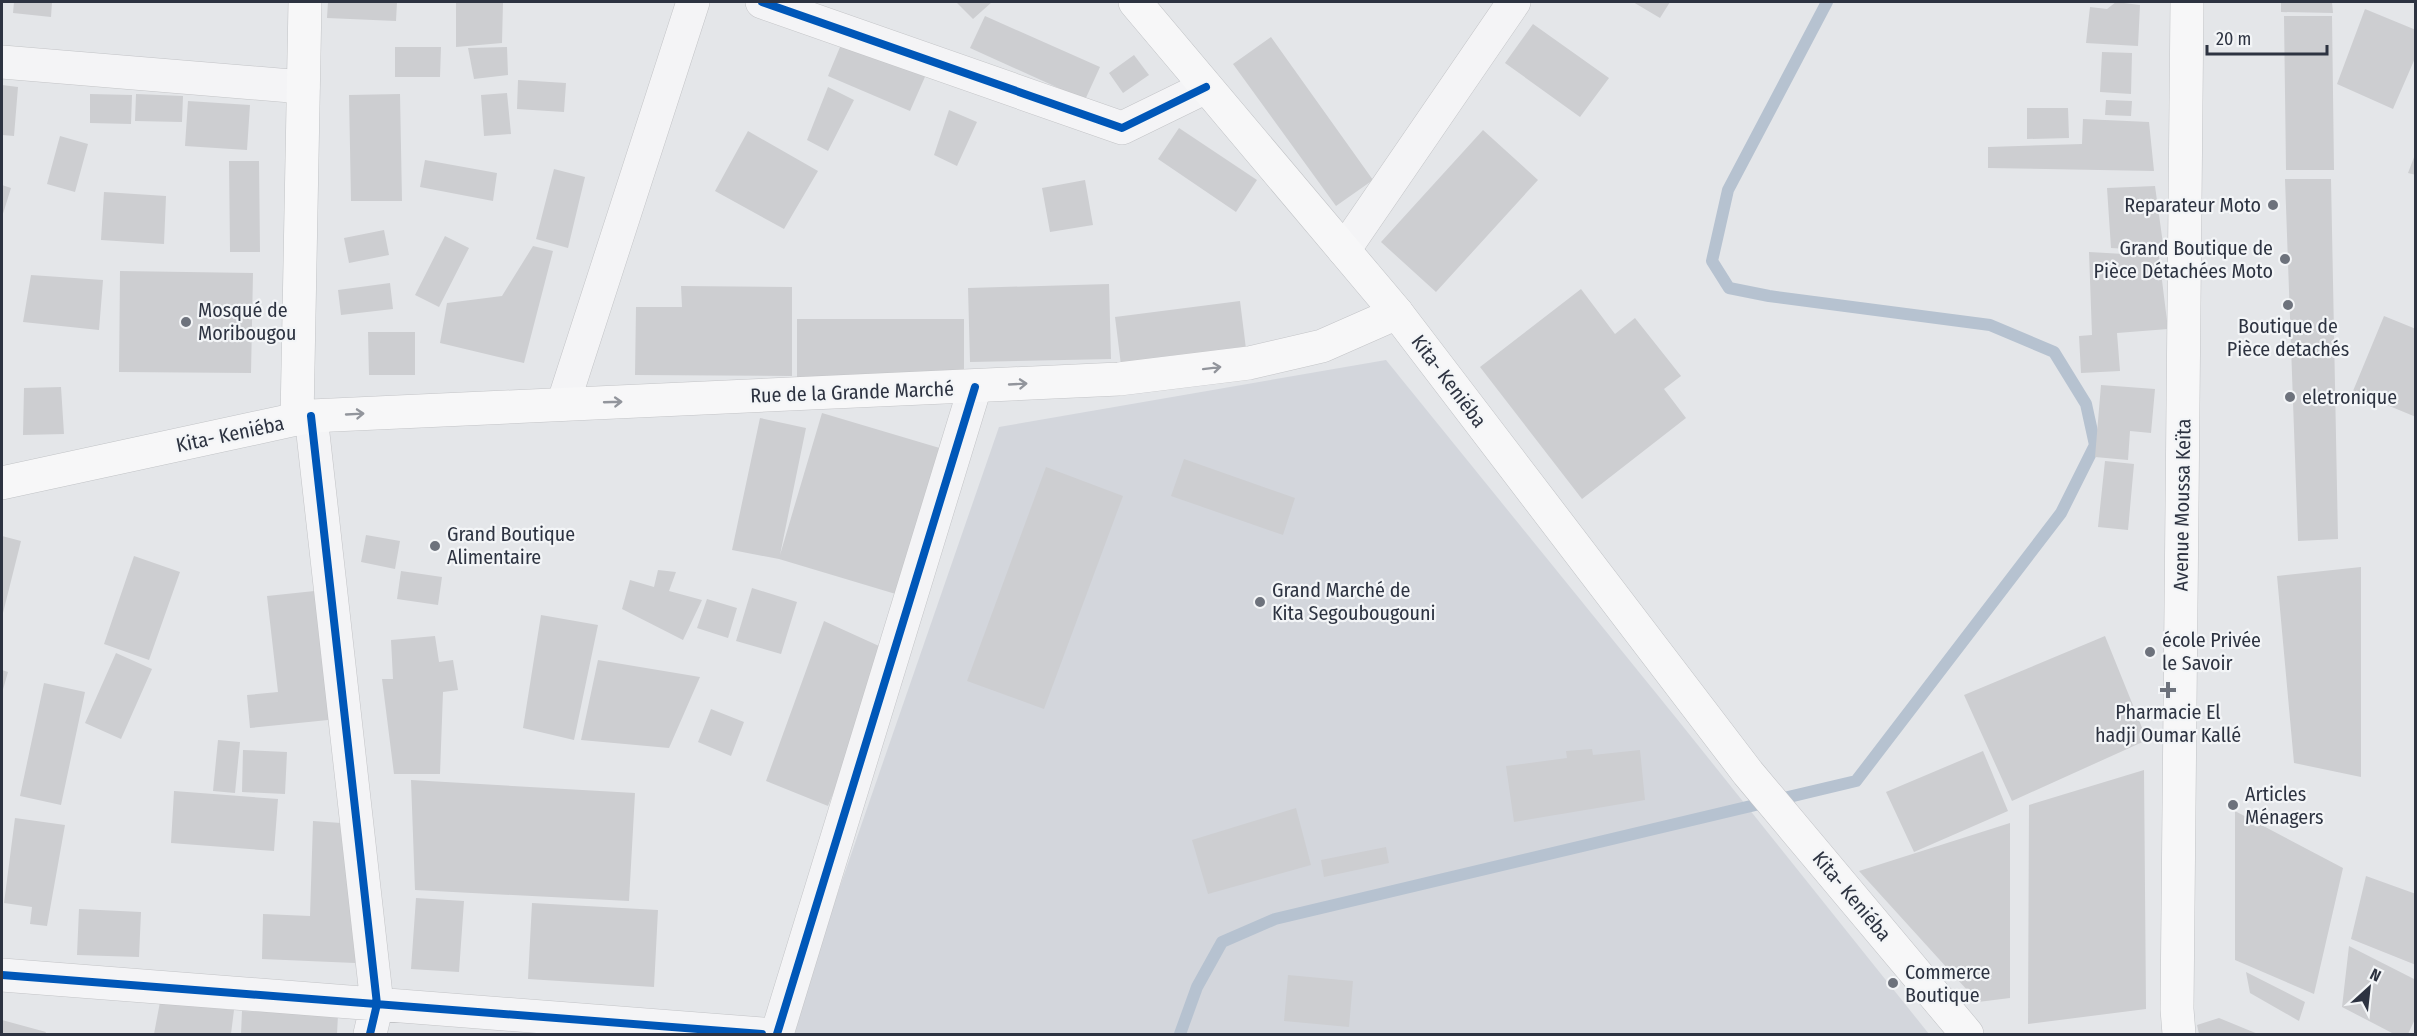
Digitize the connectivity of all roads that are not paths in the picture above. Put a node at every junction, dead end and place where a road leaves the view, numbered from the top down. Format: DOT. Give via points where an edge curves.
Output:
graph roads {
  1 [pos="305,2"];
  2 [pos="693,2"];
  3 [pos="762,2"];
  4 [pos="1135,2"];
  5 [pos="1514,2"];
  6 [pos="2187,2"];
  7 [pos="2,62"];
  8 [pos="303,87"];
  9 [pos="1206,87"];
  10 [pos="1344,250"];
  11 [pos="1396,313"];
  12 [pos="975,387"];
  13 [pos="562,404"];
  14 [pos="304,418"];
  15 [pos="2,483"];
  16 [pos="2,975"];
  17 [pos="373,1019"];
  18 [pos="2174,1026"];
  19 [pos="762,1035"];
  20 [pos="777,1035"];
  21 [pos="1967,1035"];
  1 -- 8 [label="main road, Kita- Keniéba"];
  2 -- 13 [label="street"];
  3 -- 9 [label="street" via="1122,128"];
  4 -- 9 [label="main road, Kita- Keniéba"];
  5 -- 10 [label="street"];
  6 -- 18 [label="main road, Avenue Moussa Keïta"];
  7 -- 8 [label="street"];
  8 -- 14 [label="main road, Kita- Keniéba"];
  9 -- 10 [label="main road, Kita- Keniéba"];
  10 -- 11 [label="main road, Kita- Keniéba"];
  12 -- 11 [label="main road, Rue de la Grande Marché, one-way" via="1119,379 1249,363 1322,346"];
  11 -- 21 [label="main road, Kita- Keniéba" via="1748,773"];
  13 -- 12 [label="main road, Rue de la Grande Marché, one-way"];
  12 -- 20 [label="street"];
  14 -- 13 [label="main road, Rue de la Grande Marché, one-way"];
  14 -- 15 [label="main road, Kita- Keniéba"];
  14 -- 17 [label="street"];
  16 -- 17 [label="street"];
  17 -- 19 [label="street"];
}
